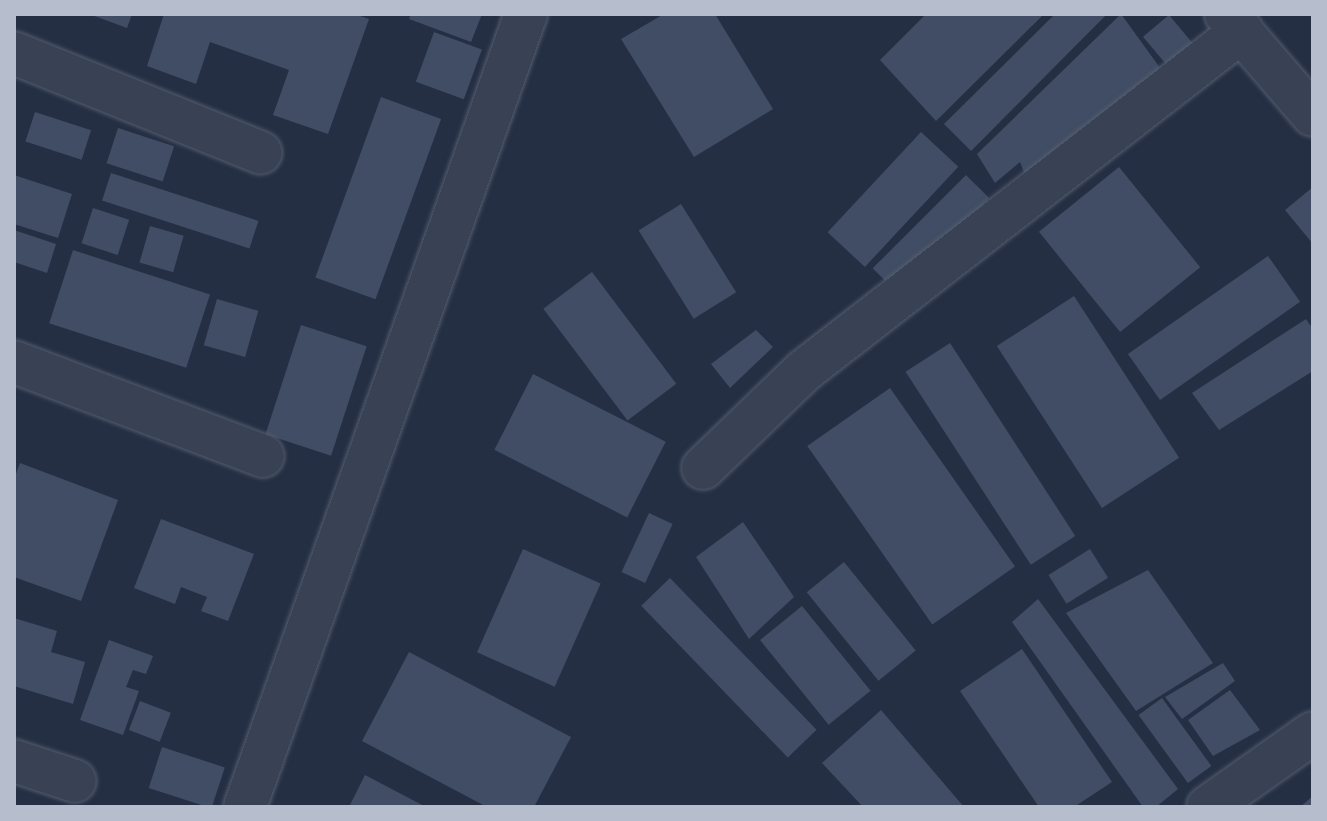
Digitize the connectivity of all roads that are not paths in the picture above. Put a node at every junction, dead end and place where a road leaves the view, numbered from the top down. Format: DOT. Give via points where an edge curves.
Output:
graph roads {
  1 [pos="526,14"];
  2 [pos="1234,23"];
  3 [pos="14,53"];
  4 [pos="1313,115"];
  5 [pos="261,153"];
  6 [pos="14,362"];
  7 [pos="263,456"];
  8 [pos="703,468"];
  9 [pos="1313,733"];
  10 [pos="14,761"];
  11 [pos="75,781"];
  12 [pos="245,807"];
  13 [pos="1208,807"];
  1 -- 12 [label="street"];
  2 -- 4 [label="street"];
  2 -- 8 [label="street" via="805,370"];
  3 -- 5 [label="street"];
  6 -- 7 [label="street"];
  9 -- 13 [label="street"];
  10 -- 11 [label="street"];
}
